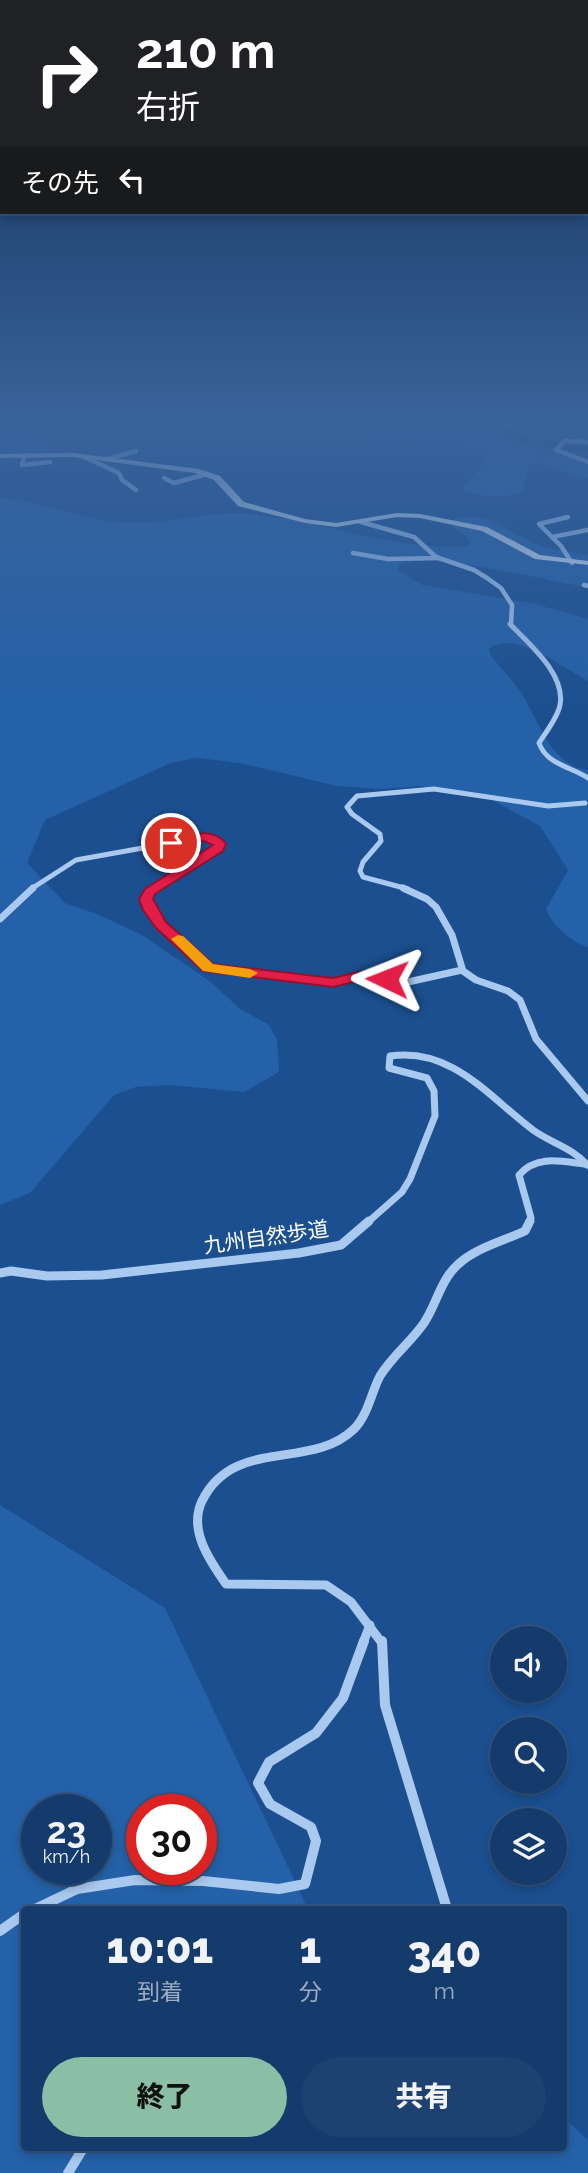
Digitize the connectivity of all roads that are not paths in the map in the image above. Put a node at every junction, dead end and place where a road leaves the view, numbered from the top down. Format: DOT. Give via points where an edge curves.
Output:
graph roads {
  1 [pos="290,516"];
  2 [pos="398,516"];
  3 [pos="415,516"];
  4 [pos="568,517"];
  5 [pos="360,522"];
  6 [pos="588,530"];
  7 [pos="552,537"];
  8 [pos="354,554"];
  9 [pos="440,558"];
  10 [pos="572,563"];
  11 [pos="588,563"];
  12 [pos="588,778"];
  13 [pos="587,802"];
  14 [pos="0,919"];
  15 [pos="461,970"];
  16 [pos="588,1101"];
  17 [pos="586,1165"];
  18 [pos="0,1273"];
  19 [pos="370,1625"];
  20 [pos="41,1906"];
  21 [pos="446,1906"];
  22 [pos="21,1916"];
  23 [pos="0,1931"];
  24 [pos="82,2151"];
  25 [pos="68,2173"];
  1 -- 5 [label="street" via="336,525"];
  2 -- 5 [label="street"];
  3 -- 10 [label="street" via="484,529 528,553"];
  4 -- 7 [label="street" via="539,524"];
  5 -- 9 [label="street" via="414,537"];
  6 -- 7 [label="street"];
  7 -- 10 [label="street"];
  8 -- 9 [label="street"];
  9 -- 12 [label="street" via="474,569 509,598 510,624 540,652 561,691 561,707 539,743 541,751 547,759"];
  10 -- 11 [label="street"];
  13 -- 15 [label="street" via="548,806 434,789 357,796 347,807 380,834 381,841 363,862 363,877 404,886 439,909"];
  14 -- 15 [label="street" via="39,882 76,860 204,837 218,841 219,849 150,892 146,899 161,925 208,968 333,983 366,976 408,982"];
  15 -- 16 [label="street" via="519,997 536,1040"];
  17 -- 18 [label="street, 九州自然歩道" via="579,1155 535,1131 461,1070 399,1054 388,1059 389,1068 427,1078 434,1090 435,1116 402,1192 341,1245 102,1276"];
  17 -- 19 [label="street" via="544,1161 524,1167 519,1175 530,1225 456,1266 429,1315 382,1373 354,1429 325,1446 249,1460 222,1475 202,1501 196,1525 208,1560 226,1584 326,1584 351,1602"];
  19 -- 20 [label="street" via="343,1698 316,1733 269,1762 258,1783 270,1804 311,1827 316,1841 305,1884 279,1889 135,1880 77,1889"];
  19 -- 21 [label="street" via="382,1640 386,1705"];
  22 -- 23 [label="street"];
  24 -- 25 [label="street"];
}
